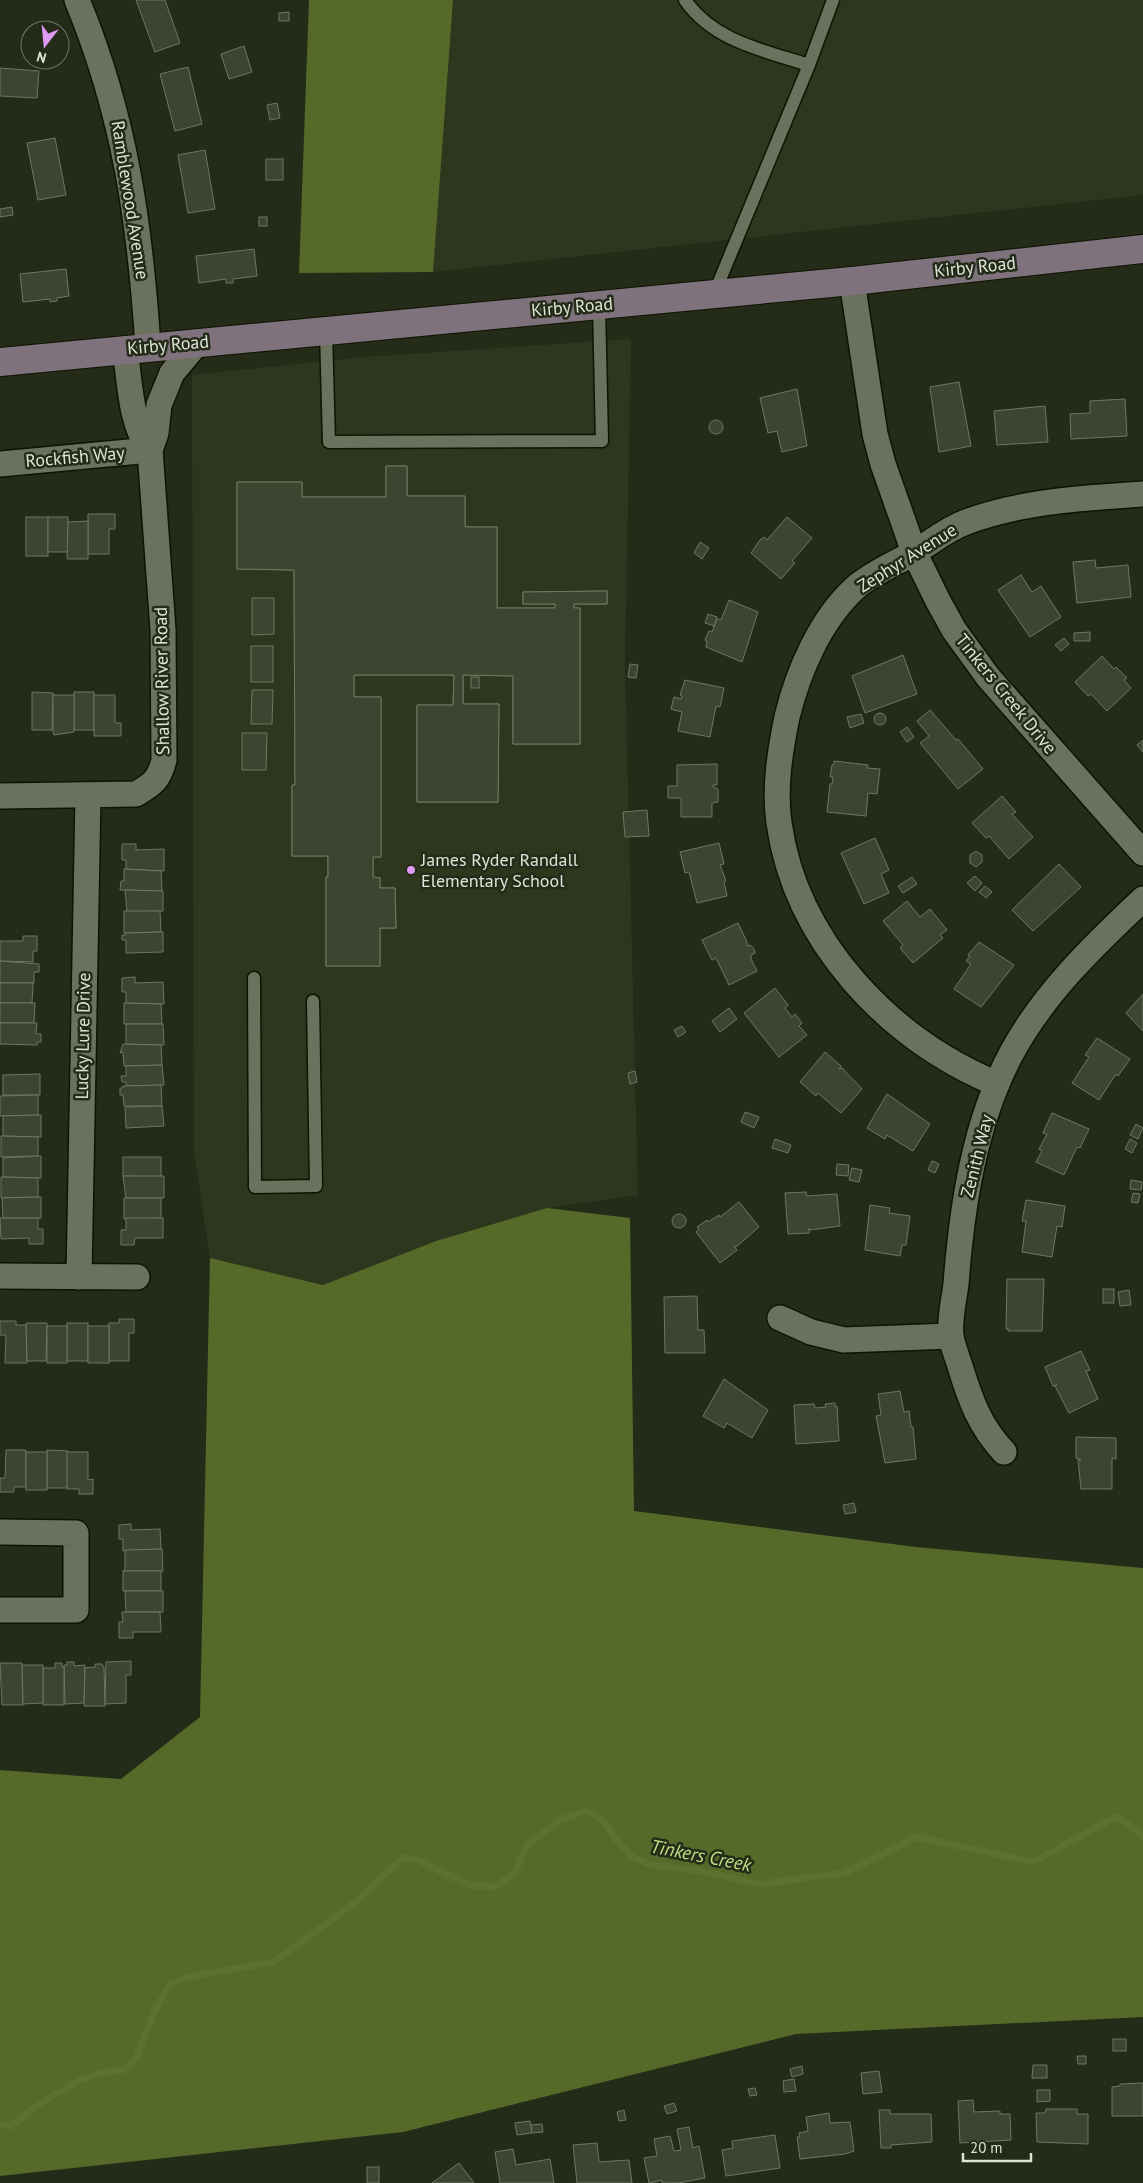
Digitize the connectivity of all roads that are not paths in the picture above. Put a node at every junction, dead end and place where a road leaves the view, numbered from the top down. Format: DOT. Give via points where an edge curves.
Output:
graph roads {
  1 [pos="77,0"];
  2 [pos="685,0"];
  3 [pos="833,0"];
  4 [pos="809,65"];
  5 [pos="1143,248"];
  6 [pos="852,281"];
  7 [pos="714,294"];
  8 [pos="599,305"];
  9 [pos="326,330"];
  10 [pos="198,342"];
  11 [pos="136,348"];
  12 [pos="0,362"];
  13 [pos="150,450"];
  14 [pos="0,464"];
  15 [pos="1143,494"];
  16 [pos="914,552"];
  17 [pos="0,796"];
  18 [pos="88,796"];
  19 [pos="1143,853"];
  20 [pos="1143,899"];
  21 [pos="254,978"];
  22 [pos="313,1001"];
  23 [pos="997,1084"];
  24 [pos="0,1276"];
  25 [pos="78,1277"];
  26 [pos="137,1277"];
  27 [pos="780,1318"];
  28 [pos="951,1336"];
  29 [pos="1004,1452"];
  30 [pos="0,1532"];
  31 [pos="0,1610"];
  1 -- 11 [label="street, Ramblewood Avenue" via="99,60 124,147 143,264"];
  2 -- 4 [label="lane" via="706,23 744,45"];
  3 -- 4 [label="lane"];
  4 -- 7 [label="lane"];
  5 -- 6 [label="main road, Kirby Road"];
  6 -- 7 [label="main road, Kirby Road"];
  6 -- 16 [label="street, Tinkers Creek Drive" via="875,434"];
  7 -- 8 [label="main road, Kirby Road"];
  8 -- 9 [label="main road, Kirby Road"];
  8 -- 9 [label="lane" via="602,441 329,442"];
  9 -- 10 [label="main road, Kirby Road"];
  10 -- 11 [label="main road, Kirby Road"];
  10 -- 13 [label="street, Shallow River Road" via="172,373 159,405 156,433"];
  11 -- 12 [label="main road, Kirby Road"];
  11 -- 13 [label="street, Shallow River Road" via="135,416"];
  13 -- 14 [label="street, Rockfish Way"];
  13 -- 18 [label="street, Shallow River Road" via="163,630 164,760 160,776 136,794"];
  15 -- 16 [label="street, Zephyr Avenue" via="1068,500 995,514 939,534"];
  16 -- 19 [label="street, Tinkers Creek Drive" via="954,630 982,669"];
  16 -- 23 [label="street, Zephyr Avenue" via="856,588 840,605 812,650 791,700 786,725 778,785 779,822 784,847 804,904 828,947 854,983 885,1014 941,1056"];
  17 -- 18 [label="street, Shallow River Road"];
  18 -- 25 [label="street, Lucky Lure Drive"];
  20 -- 23 [label="street, Zenith Way" via="1080,960 1053,992 1011,1053"];
  21 -- 22 [label="lane" via="255,1187 316,1186"];
  23 -- 28 [label="street, Zenith Way" via="974,1158 961,1224"];
  24 -- 25 [label="street"];
  25 -- 26 [label="street"];
  27 -- 28 [label="street" via="811,1332 844,1340"];
  28 -- 29 [label="street, Zenith Way" via="977,1416"];
  30 -- 31 [label="street" via="76,1533 76,1610"];
}
